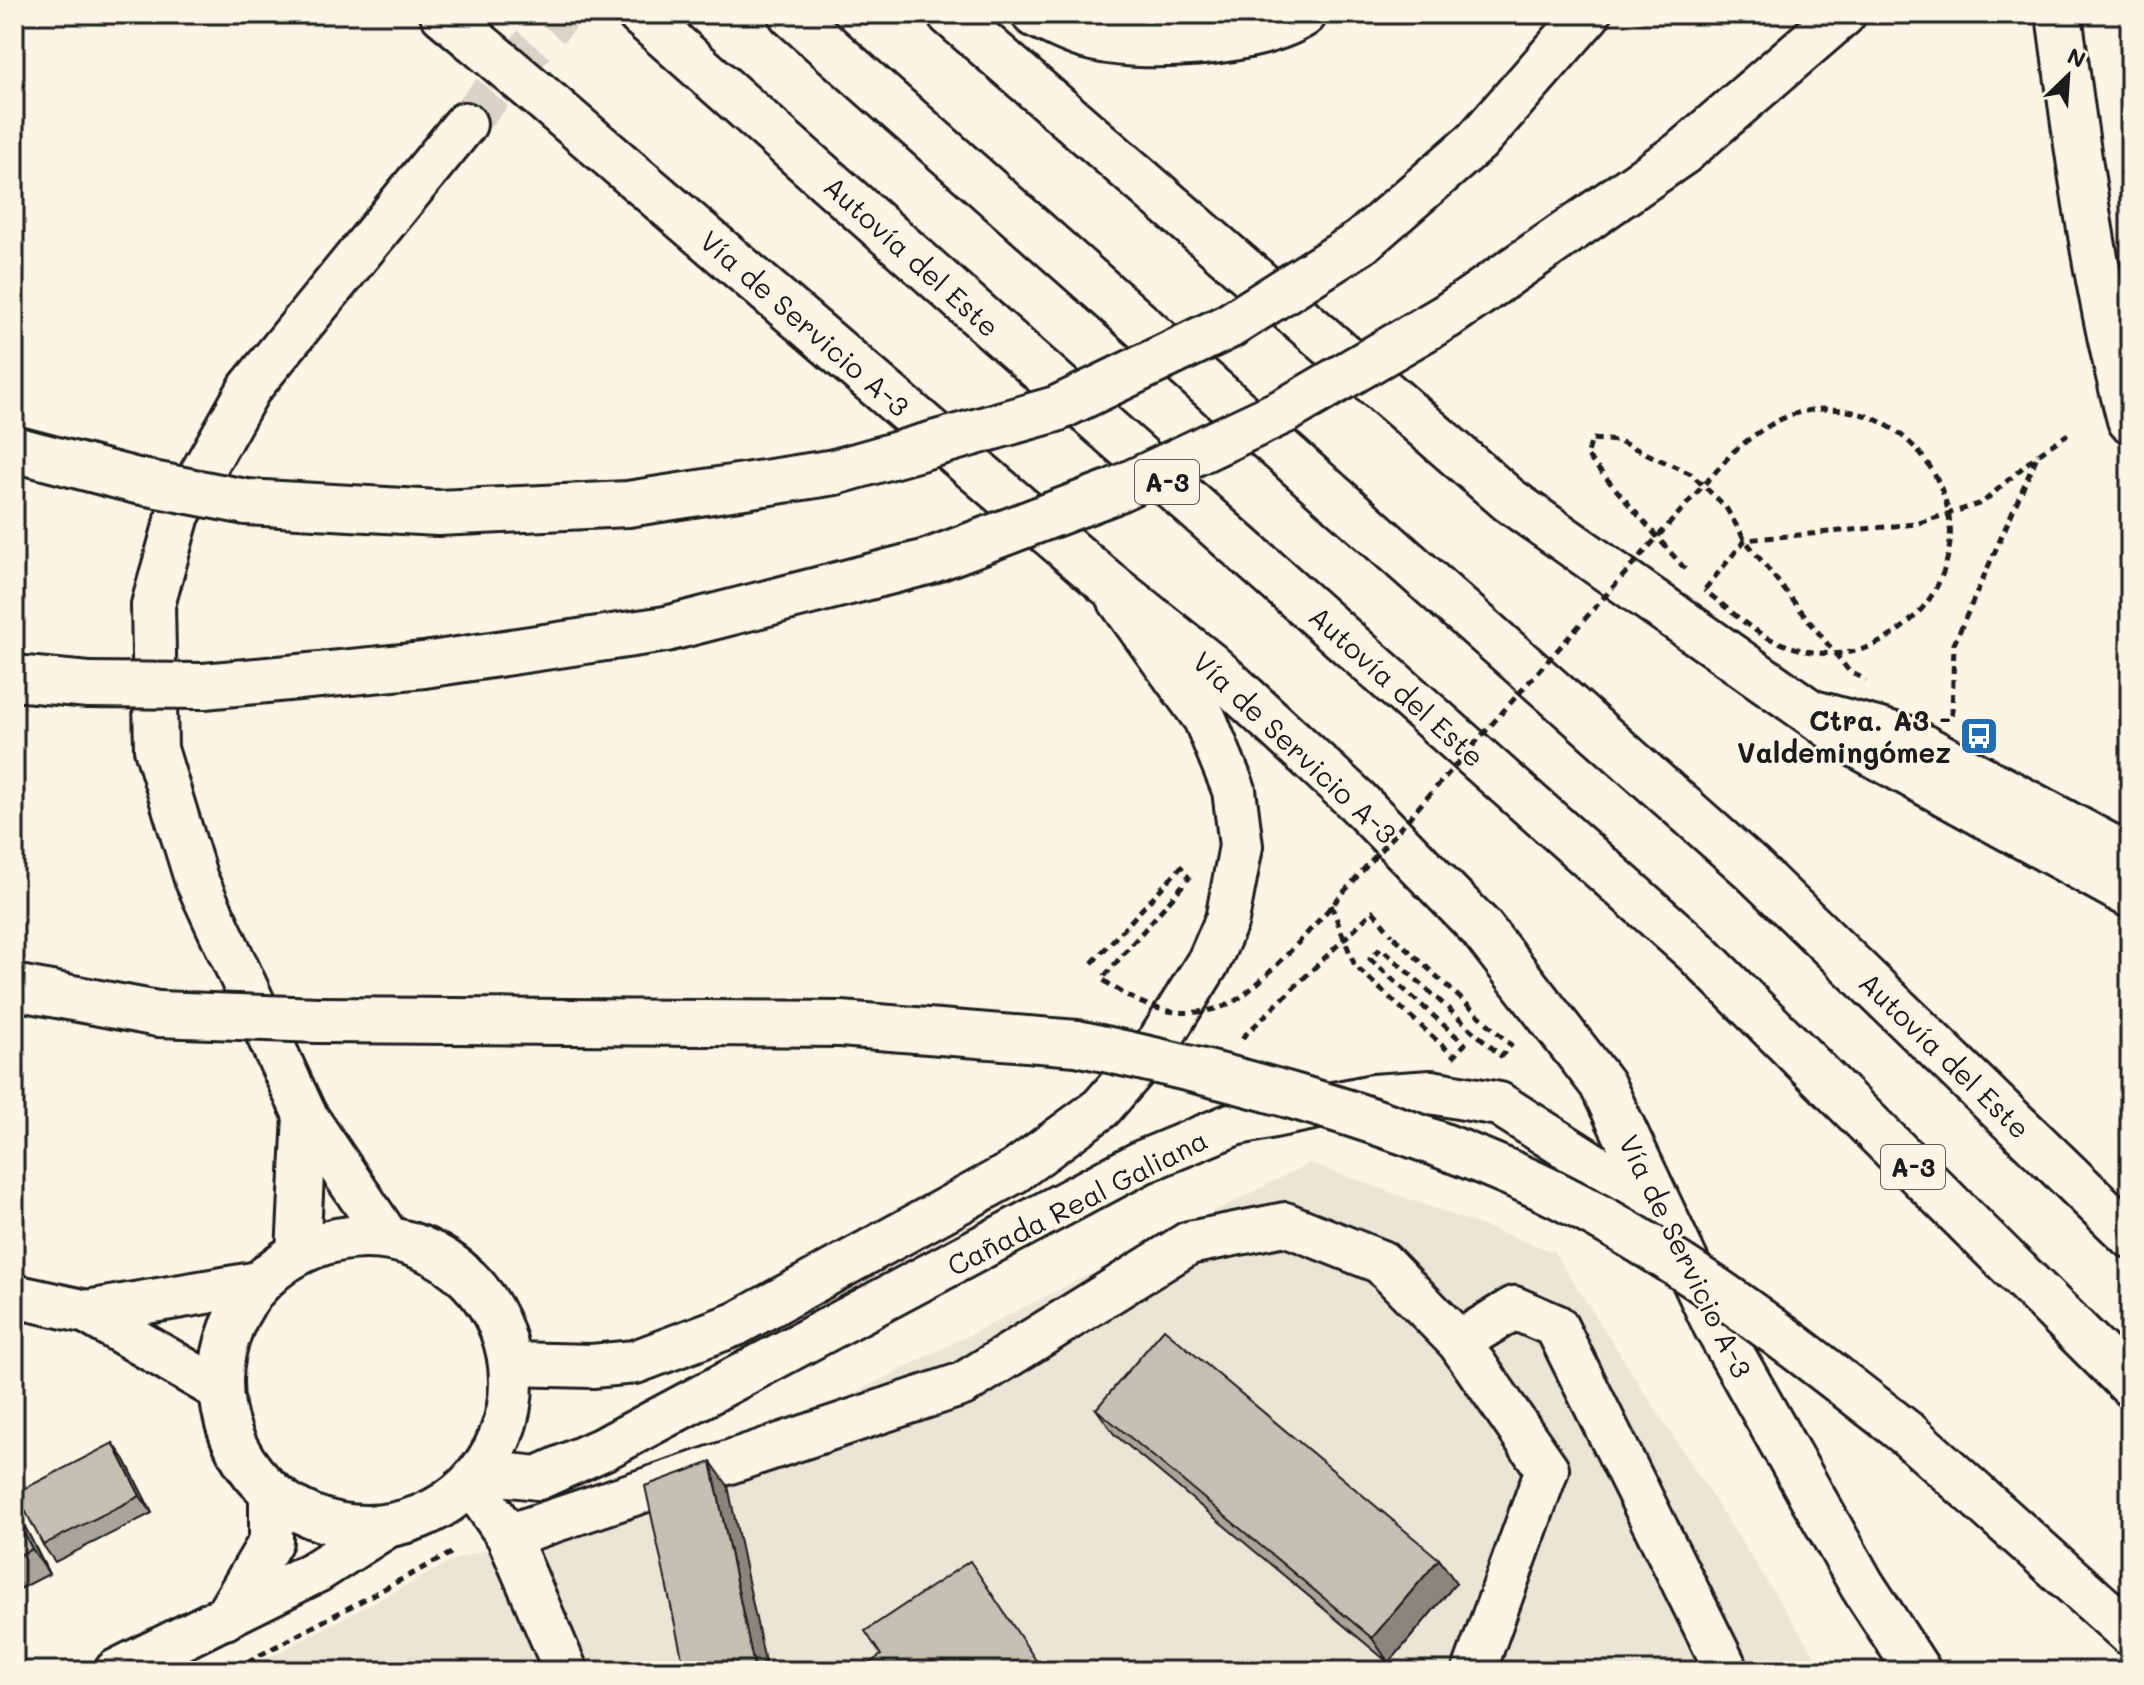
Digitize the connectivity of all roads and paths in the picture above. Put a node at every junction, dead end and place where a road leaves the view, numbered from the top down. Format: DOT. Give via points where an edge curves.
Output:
graph roads {
  1 [pos="640,14"];
  2 [pos="791,14"];
  3 [pos="950,14"];
  4 [pos="1034,14"];
  5 [pos="1304,14"];
  6 [pos="1588,14"];
  7 [pos="1843,14"];
  8 [pos="2059,14"];
  9 [pos="458,27"];
  10 [pos="465,124"];
  11 [pos="2130,420"];
  12 [pos="2068,434"];
  13 [pos="14,449"];
  14 [pos="2038,454"];
  15 [pos="1745,540"];
  16 [pos="1106,582"];
  17 [pos="1704,590"];
  18 [pos="14,678"];
  19 [pos="1875,685"];
  20 [pos="1810,711"];
  21 [pos="1951,728"];
  22 [pos="2130,864"];
  23 [pos="2130,895"];
  24 [pos="1331,905"];
  25 [pos="1092,963"];
  26 [pos="14,987"];
  27 [pos="14,1009"];
  28 [pos="158,1014"];
  29 [pos="1240,1039"];
  30 [pos="305,1115"];
  31 [pos="2130,1235"];
  32 [pos="388,1238"];
  33 [pos="298,1253"];
  34 [pos="259,1283"];
  35 [pos="14,1296"];
  36 [pos="87,1312"];
  37 [pos="1716,1326"];
  38 [pos="1459,1342"];
  39 [pos="511,1364"];
  40 [pos="2130,1384"];
  41 [pos="220,1390"];
  42 [pos="475,1478"];
  43 [pos="271,1492"];
  44 [pos="387,1526"];
  45 [pos="508,1536"];
  46 [pos="451,1553"];
  47 [pos="225,1618"];
  48 [pos="2130,1633"];
  49 [pos="247,1662"];
  50 [pos="116,1671"];
  51 [pos="566,1671"];
  52 [pos="1474,1671"];
  53 [pos="1727,1671"];
  54 [pos="1918,1671"];
  1 -- 40 [label="main road, Autovía del Este / A-3" via="1695,951"];
  2 -- 31 [label="main road, Autovía del Este" via="1751,868"];
  3 -- 20 [label="main road" via="1509,500"];
  4 -- 5 [label="main road" via="1087,37 1160,45 1232,39"];
  6 -- 13 [label="main road, bridge" via="1477,141 1361,242 1229,326 1056,409 835,472 628,504 438,513 246,502"];
  7 -- 18 [label="main road, bridge" via="1682,153 1447,316 1286,410 1125,486 927,562 666,629 424,665 204,686"];
  8 -- 11 [label="main road" via="2080,168"];
  9 -- 16 [label="main road, Vía de Servicio A-3, bridge"];
  10 -- 30 [label="street" via="249,389 178,515 153,605 156,749 196,879"];
  12 -- 14 [label="path"];
  14 -- 15 [label="path" via="1982,503 1916,524"];
  14 -- 21 [label="path" via="1954,644"];
  15 -- 17 [label="path"];
  15 -- 17 [label="path" via="1725,506 1691,474 1619,441 1592,439 1587,456"];
  15 -- 19 [label="path" via="1849,671"];
  16 -- 37 [label="main road, Vía de Servicio A-3" via="1210,665 1376,820 1481,928 1602,1084"];
  16 -- 39 [label="street, Cañada Real Galiana" via="1205,719 1234,790 1241,846 1227,920 1209,961 1160,1040 1101,1108 1014,1172 722,1329 635,1362"];
  17 -- 24 [label="path, bridge" via="1771,640 1812,653 1857,653 1896,636 1927,605 1946,567 1951,527 1940,480 1907,437 1862,414 1812,410 1765,426 1733,452"];
  20 -- 22 [label="street" via="1906,737 2111,846"];
  20 -- 23 [label="main road" via="1857,745"];
  24 -- 25 [label="path, bridge" via="1253,988 1228,1005 1205,1011 1159,1011 1132,1001 1102,979 1189,878 1181,867"];
  24 -- 29 [label="path, bridge" via="1355,966 1454,1056 1465,1044 1370,959 1381,948 1501,1056 1511,1045 1373,911"];
  26 -- 28 [label="main road"];
  27 -- 28 [label="main road"];
  28 -- 48 [label="main road, bridge" via="841,1024 1077,1043 1229,1076 1381,1122 1513,1174 1651,1247 1761,1319 1909,1435"];
  30 -- 32 [label="street"];
  30 -- 33 [label="street"];
  32 -- 33 [label="street" via="342,1238"];
  32 -- 39 [label="street" via="425,1248 457,1268 483,1294 502,1327"];
  33 -- 34 [label="street"];
  34 -- 36 [label="street"];
  34 -- 41 [label="street" via="228,1333"];
  35 -- 36 [label="street"];
  36 -- 41 [label="street"];
  37 -- 42 [label="street, Cañada Real Galiana" via="1599,1168 1499,1104 1431,1092 1373,1096 1234,1124 1142,1162 605,1448 538,1478"];
  37 -- 54 [label="main road, Vía de Servicio A-3" via="1862,1585"];
  38 -- 45 [label="street" via="1381,1262 1285,1224 1189,1243 963,1384"];
  38 -- 52 [label="street" via="1547,1469"];
  38 -- 53 [label="street" via="1514,1308 1556,1326"];
  39 -- 42 [label="street" via="511,1402 504,1427"];
  41 -- 43 [label="street" via="228,1428 245,1463"];
  42 -- 44 [label="street" via="454,1498 422,1516"];
  42 -- 45 [label="street"];
  43 -- 44 [label="street" via="306,1514 345,1526"];
  43 -- 47 [label="street" via="271,1541"];
  44 -- 47 [label="street" via="317,1571"];
  45 -- 51 [label="street"];
  46 -- 49 [label="path"];
  47 -- 50 [label="street"];
}
